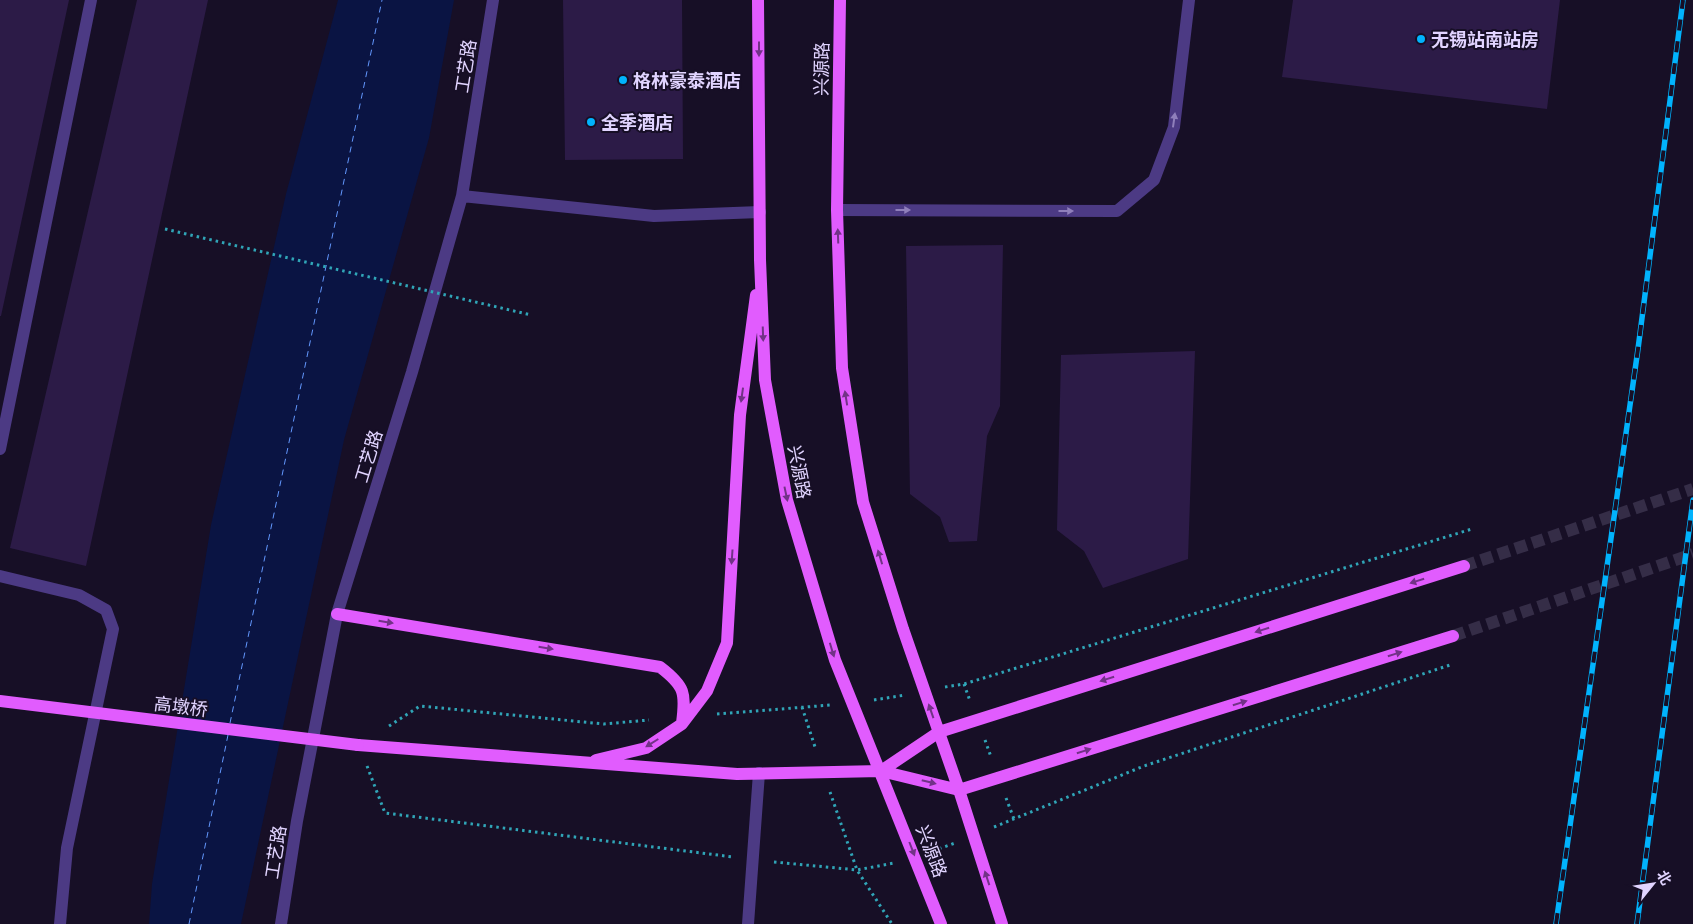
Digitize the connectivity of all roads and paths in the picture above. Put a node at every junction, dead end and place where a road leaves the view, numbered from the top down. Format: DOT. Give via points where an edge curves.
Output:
graph roads {
  1 [pos="92,0"];
  2 [pos="493,0"];
  3 [pos="758,0"];
  4 [pos="840,0"];
  5 [pos="1189,0"];
  6 [pos="462,196"];
  7 [pos="837,210"];
  8 [pos="760,212"];
  9 [pos="165,229"];
  10 [pos="760,260"];
  11 [pos="531,315"];
  12 [pos="0,449"];
  13 [pos="1464,566"];
  14 [pos="0,576"];
  15 [pos="338,614"];
  16 [pos="1453,636"];
  17 [pos="964,684"];
  18 [pos="0,701"];
  19 [pos="978,720"];
  20 [pos="682,724"];
  21 [pos="939,732"];
  22 [pos="585,764"];
  23 [pos="882,771"];
  24 [pos="759,773"];
  25 [pos="998,778"];
  26 [pos="959,790"];
  27 [pos="1014,819"];
  28 [pos="857,870"];
  29 [pos="60,924"];
  30 [pos="281,924"];
  31 [pos="748,924"];
  32 [pos="892,924"];
  33 [pos="941,924"];
  34 [pos="1002,924"];
  1 -- 12 [label="street"];
  2 -- 6 [label="street, 工艺路"];
  3 -- 8 [label="main road, 兴源路, one-way"];
  4 -- 7 [label="main road, 兴源路"];
  7 -- 5 [label="street, one-way" via="1117,211 1154,180 1174,127"];
  6 -- 8 [label="street" via="654,216"];
  6 -- 15 [label="street, 工艺路"];
  21 -- 7 [label="main road, 兴源路, one-way" via="902,629 863,502 842,368"];
  8 -- 10 [label="main road, 兴源路"];
  9 -- 11 [label="path, bridge"];
  10 -- 20 [label="main road, one-way" via="740,415 727,642 708,691"];
  10 -- 23 [label="main road, 兴源路, one-way" via="765,380 787,500 835,660"];
  13 -- 19 [label="main road, one-way"];
  14 -- 29 [label="street" via="79,595 106,610 113,629 67,848"];
  15 -- 20 [label="main road, one-way" via="660,667 676,679 685,699"];
  15 -- 30 [label="street, 工艺路" via="297,821"];
  25 -- 16 [label="main road, one-way"];
  17 -- 19 [label="path"];
  18 -- 22 [label="main road, 高墩桥, bridge" via="358,746"];
  19 -- 21 [label="main road"];
  19 -- 25 [label="path"];
  20 -- 22 [label="main road, one-way" via="646,748"];
  21 -- 23 [label="main road"];
  21 -- 26 [label="main road, 兴源路"];
  22 -- 24 [label="main road, 高墩桥"];
  23 -- 24 [label="main road, 高墩桥"];
  23 -- 26 [label="main road, 高墩桥, one-way"];
  23 -- 33 [label="main road, 兴源路, one-way"];
  24 -- 31 [label="street"];
  25 -- 26 [label="main road"];
  25 -- 27 [label="path"];
  34 -- 26 [label="main road, 兴源路, one-way"];
  28 -- 32 [label="path"];
}
